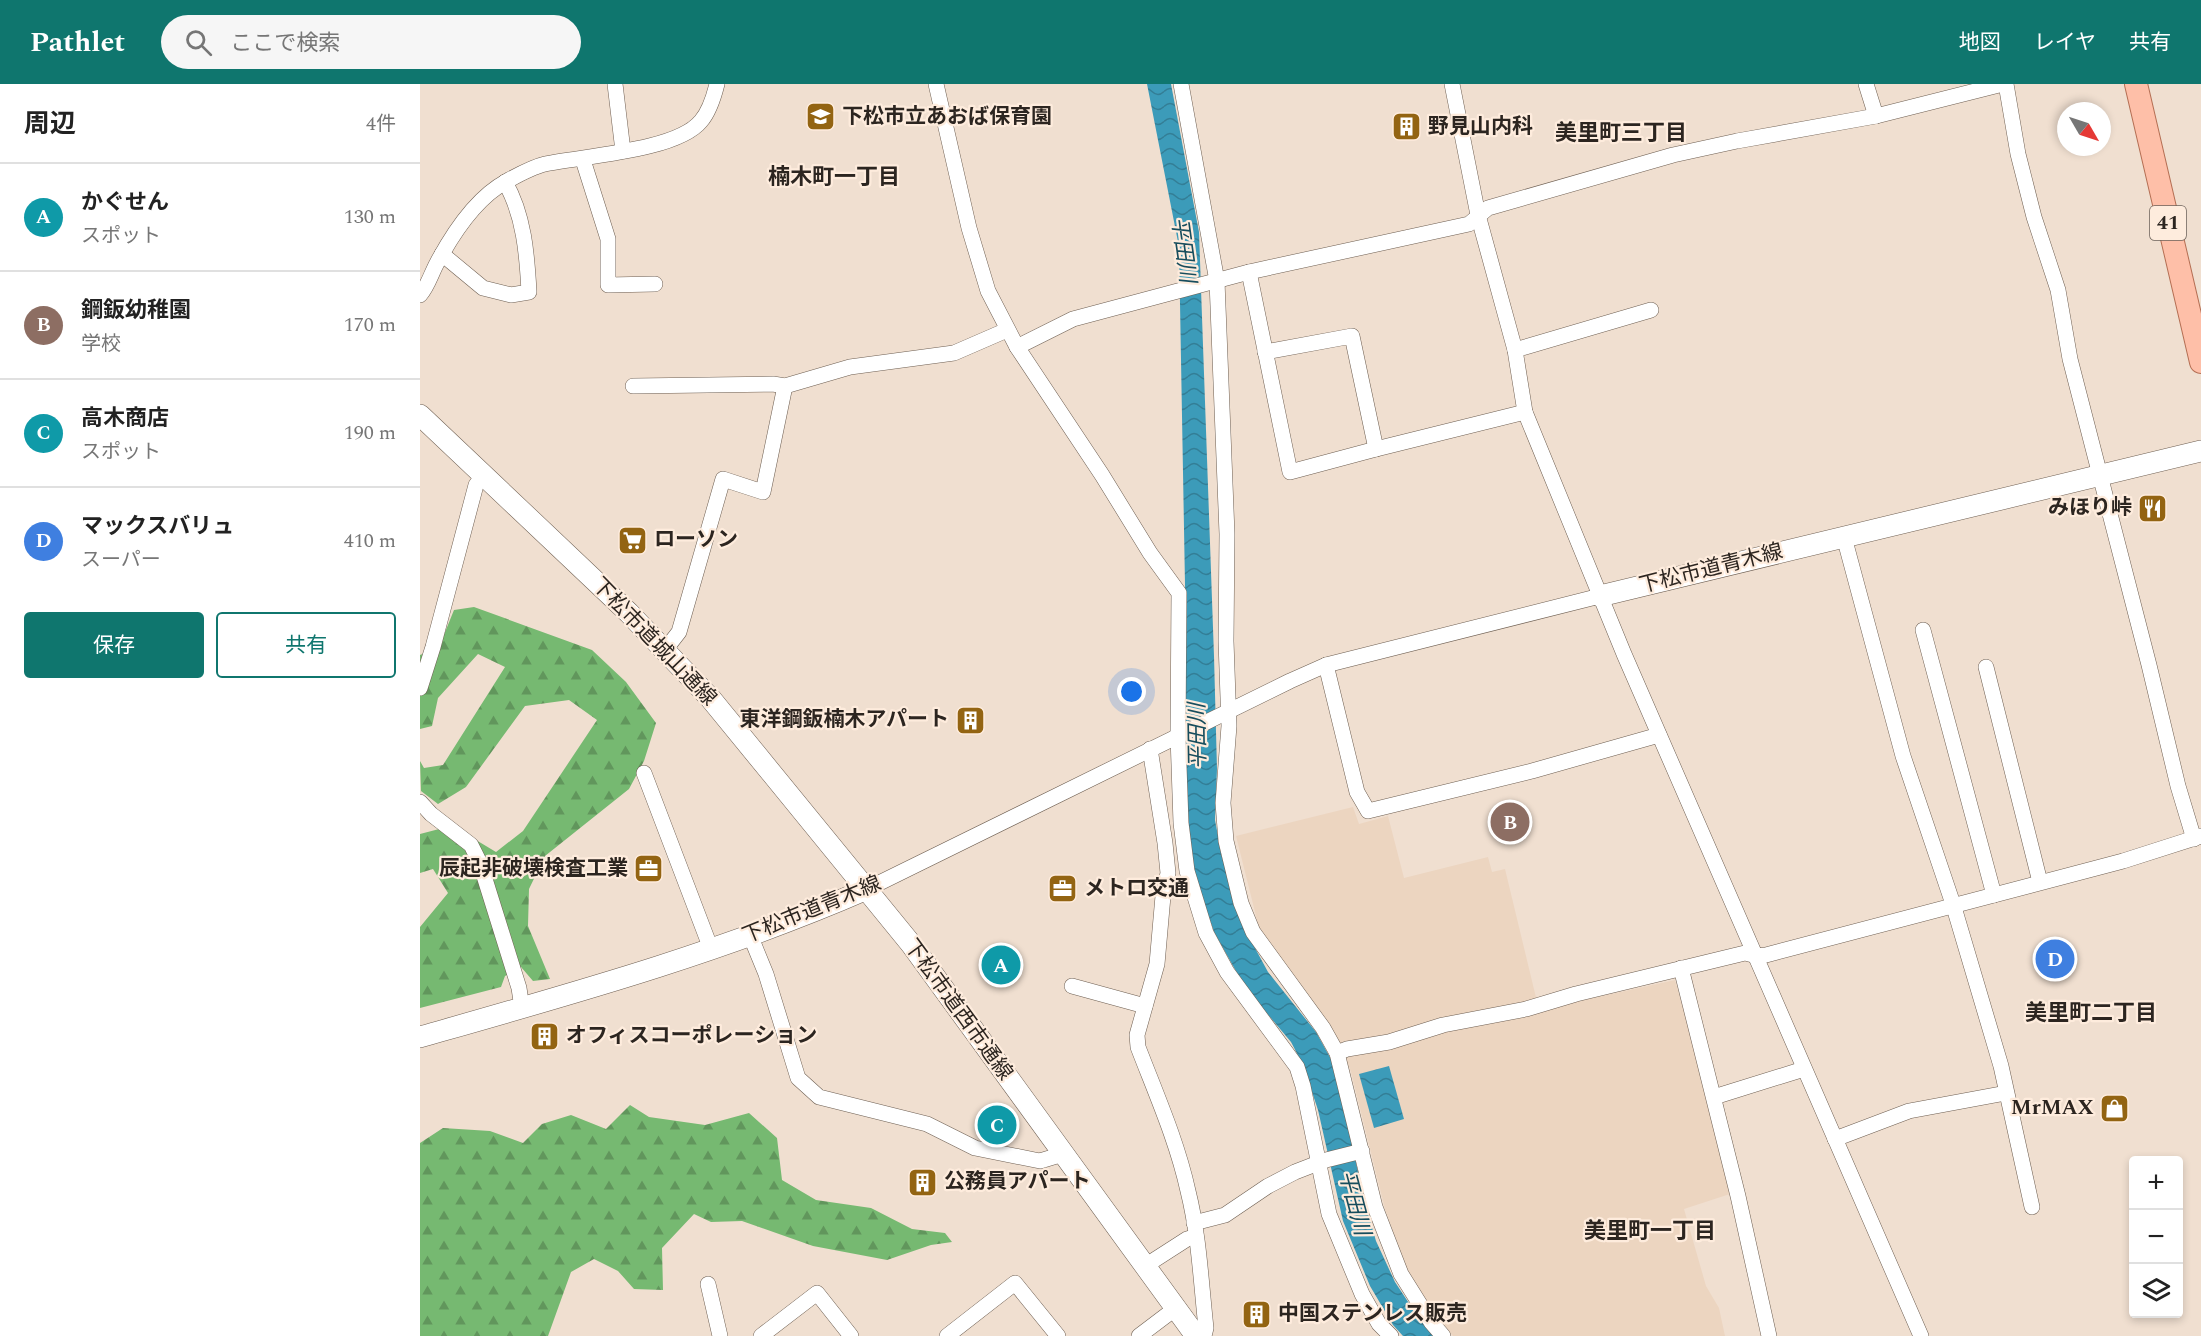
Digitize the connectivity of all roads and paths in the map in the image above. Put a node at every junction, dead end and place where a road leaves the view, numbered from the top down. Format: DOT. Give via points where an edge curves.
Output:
graph roads {
  1 [pos="615,84"];
  2 [pos="717,84"];
  3 [pos="936,84"];
  4 [pos="1181,84"];
  5 [pos="1452,84"];
  6 [pos="1866,84"];
  7 [pos="2004,84"];
  8 [pos="2136,84"];
  9 [pos="1876,116"];
  10 [pos="623,151"];
  11 [pos="583,160"];
  12 [pos="505,182"];
  13 [pos="1478,215"];
  14 [pos="442,255"];
  15 [pos="1249,272"];
  16 [pos="1214,282"];
  17 [pos="655,284"];
  18 [pos="420,295"];
  19 [pos="1651,310"];
  20 [pos="1007,330"];
  21 [pos="1017,347"];
  22 [pos="1515,350"];
  23 [pos="1265,352"];
  24 [pos="2201,362"];
  25 [pos="633,386"];
  26 [pos="785,386"];
  27 [pos="1526,412"];
  28 [pos="420,415"];
  29 [pos="1376,449"];
  30 [pos="2201,452"];
  31 [pos="484,475"];
  32 [pos="2101,476"];
  33 [pos="1844,537"];
  34 [pos="1600,596"];
  35 [pos="1923,630"];
  36 [pos="665,650"];
  37 [pos="1326,665"];
  38 [pos="1986,667"];
  39 [pos="420,688"];
  40 [pos="1225,713"];
  41 [pos="1181,735"];
  42 [pos="1659,735"];
  43 [pos="1150,749"];
  44 [pos="644,773"];
  45 [pos="420,802"];
  46 [pos="426,818"];
  47 [pos="2198,837"];
  48 [pos="2040,882"];
  49 [pos="867,889"];
  50 [pos="1994,895"];
  51 [pos="1953,904"];
  52 [pos="750,935"];
  53 [pos="711,949"];
  54 [pos="1757,956"];
  55 [pos="1681,968"];
  56 [pos="1072,986"];
  57 [pos="1145,1006"];
  58 [pos="522,1008"];
  59 [pos="420,1037"];
  60 [pos="1337,1053"];
  61 [pos="1804,1069"];
  62 [pos="2006,1093"];
  63 [pos="1714,1097"];
  64 [pos="1835,1139"];
  65 [pos="1359,1152"];
  66 [pos="1063,1154"];
  67 [pos="1323,1161"];
  68 [pos="2032,1207"];
  69 [pos="1195,1229"];
  70 [pos="1145,1266"];
  71 [pos="708,1284"];
  72 [pos="1176,1308"];
  73 [pos="720,1336"];
  74 [pos="761,1336"];
  75 [pos="851,1336"];
  76 [pos="946,1336"];
  77 [pos="1058,1336"];
  78 [pos="1139,1336"];
  79 [pos="1196,1336"];
  80 [pos="1204,1336"];
  81 [pos="1391,1336"];
  82 [pos="1443,1336"];
  83 [pos="1769,1336"];
  84 [pos="1921,1336"];
  1 -- 10 [label="street"];
  2 -- 10 [label="street" via="701,121 691,130 671,140"];
  3 -- 20 [label="street" via="969,228 988,291"];
  4 -- 16 [label="street"];
  5 -- 13 [label="street"];
  6 -- 9 [label="street"];
  7 -- 9 [label="street"];
  7 -- 32 [label="street" via="2018,154 2058,290 2070,359"];
  8 -- 24 [label="main road, 41"];
  9 -- 13 [label="street" via="1673,155 1488,208"];
  10 -- 11 [label="street"];
  11 -- 12 [label="street" via="542,165"];
  11 -- 17 [label="street" via="608,239 608,285"];
  12 -- 14 [label="street" via="478,202"];
  12 -- 14 [label="street" via="514,197 527,253 529,292 511,295 483,288"];
  13 -- 15 [label="street" via="1469,224"];
  13 -- 22 [label="street"];
  14 -- 18 [label="street"];
  15 -- 16 [label="street"];
  15 -- 23 [label="street"];
  16 -- 21 [label="street" via="1073,319"];
  16 -- 40 [label="street" via="1227,534"];
  19 -- 22 [label="street"];
  20 -- 21 [label="street"];
  20 -- 26 [label="street" via="954,353 850,367"];
  21 -- 41 [label="street" via="1179,593"];
  22 -- 27 [label="street"];
  23 -- 29 [label="street" via="1352,336"];
  23 -- 29 [label="street" via="1290,472"];
  25 -- 26 [label="street"];
  26 -- 36 [label="street" via="763,492 723,479 679,632"];
  27 -- 29 [label="street"];
  27 -- 34 [label="street"];
  28 -- 31 [label="street, 下松市道城山通線"];
  30 -- 32 [label="street, 下松市道青木線"];
  31 -- 36 [label="street, 下松市道城山通線"];
  31 -- 39 [label="street" via="476,485"];
  32 -- 33 [label="street, 下松市道青木線"];
  32 -- 47 [label="street" via="2178,786"];
  33 -- 34 [label="street, 下松市道青木線"];
  33 -- 51 [label="street" via="1903,756"];
  34 -- 37 [label="street, 下松市道青木線"];
  34 -- 42 [label="street"];
  35 -- 50 [label="street"];
  36 -- 49 [label="street, 下松市道城山通線" via="711,699"];
  37 -- 40 [label="street, 下松市道青木線"];
  37 -- 42 [label="street" via="1358,792 1368,811"];
  38 -- 48 [label="street"];
  40 -- 41 [label="street, 下松市道青木線"];
  40 -- 60 [label="street" via="1226,841 1241,903 1253,932"];
  41 -- 43 [label="street, 下松市道青木線"];
  41 -- 67 [label="street" via="1181,823 1187,871 1206,933 1227,972 1297,1067"];
  42 -- 54 [label="street"];
  43 -- 49 [label="street, 下松市道青木線"];
  43 -- 57 [label="street" via="1168,873 1160,952"];
  44 -- 53 [label="street"];
  45 -- 46 [label="street"];
  46 -- 58 [label="street" via="471,845 480,863"];
  47 -- 48 [label="street"];
  48 -- 50 [label="street"];
  49 -- 52 [label="street, 下松市道青木線"];
  49 -- 66 [label="street, 下松市道西市通線"];
  50 -- 51 [label="street"];
  51 -- 54 [label="street"];
  51 -- 62 [label="street"];
  52 -- 53 [label="street, 下松市道青木線"];
  52 -- 66 [label="street" via="798,1078 819,1097 927,1124 975,1148 1040,1161"];
  53 -- 58 [label="street, 下松市道青木線"];
  54 -- 55 [label="street" via="1745,953"];
  54 -- 61 [label="street"];
  55 -- 60 [label="street"];
  55 -- 63 [label="street"];
  56 -- 57 [label="street"];
  57 -- 69 [label="street" via="1137,1035 1138,1047 1184,1174"];
  58 -- 59 [label="street, 下松市道青木線"];
  60 -- 65 [label="street"];
  61 -- 63 [label="street"];
  61 -- 64 [label="street"];
  62 -- 64 [label="street" via="1909,1111"];
  62 -- 68 [label="street"];
  63 -- 83 [label="street"];
  64 -- 84 [label="street"];
  65 -- 67 [label="street"];
  65 -- 82 [label="street" via="1401,1274"];
  66 -- 70 [label="street, 下松市道西市通線"];
  67 -- 69 [label="street" via="1268,1186 1225,1215"];
  67 -- 81 [label="street" via="1329,1214 1341,1246 1362,1294 1379,1324"];
  69 -- 70 [label="street" via="1187,1239"];
  69 -- 80 [label="street"];
  70 -- 72 [label="street, 下松市道西市通線"];
  71 -- 73 [label="street"];
  72 -- 78 [label="street"];
  72 -- 79 [label="street, 下松市道西市通線"];
  74 -- 75 [label="street" via="817,1293"];
  76 -- 77 [label="street" via="1014,1282"];
}
